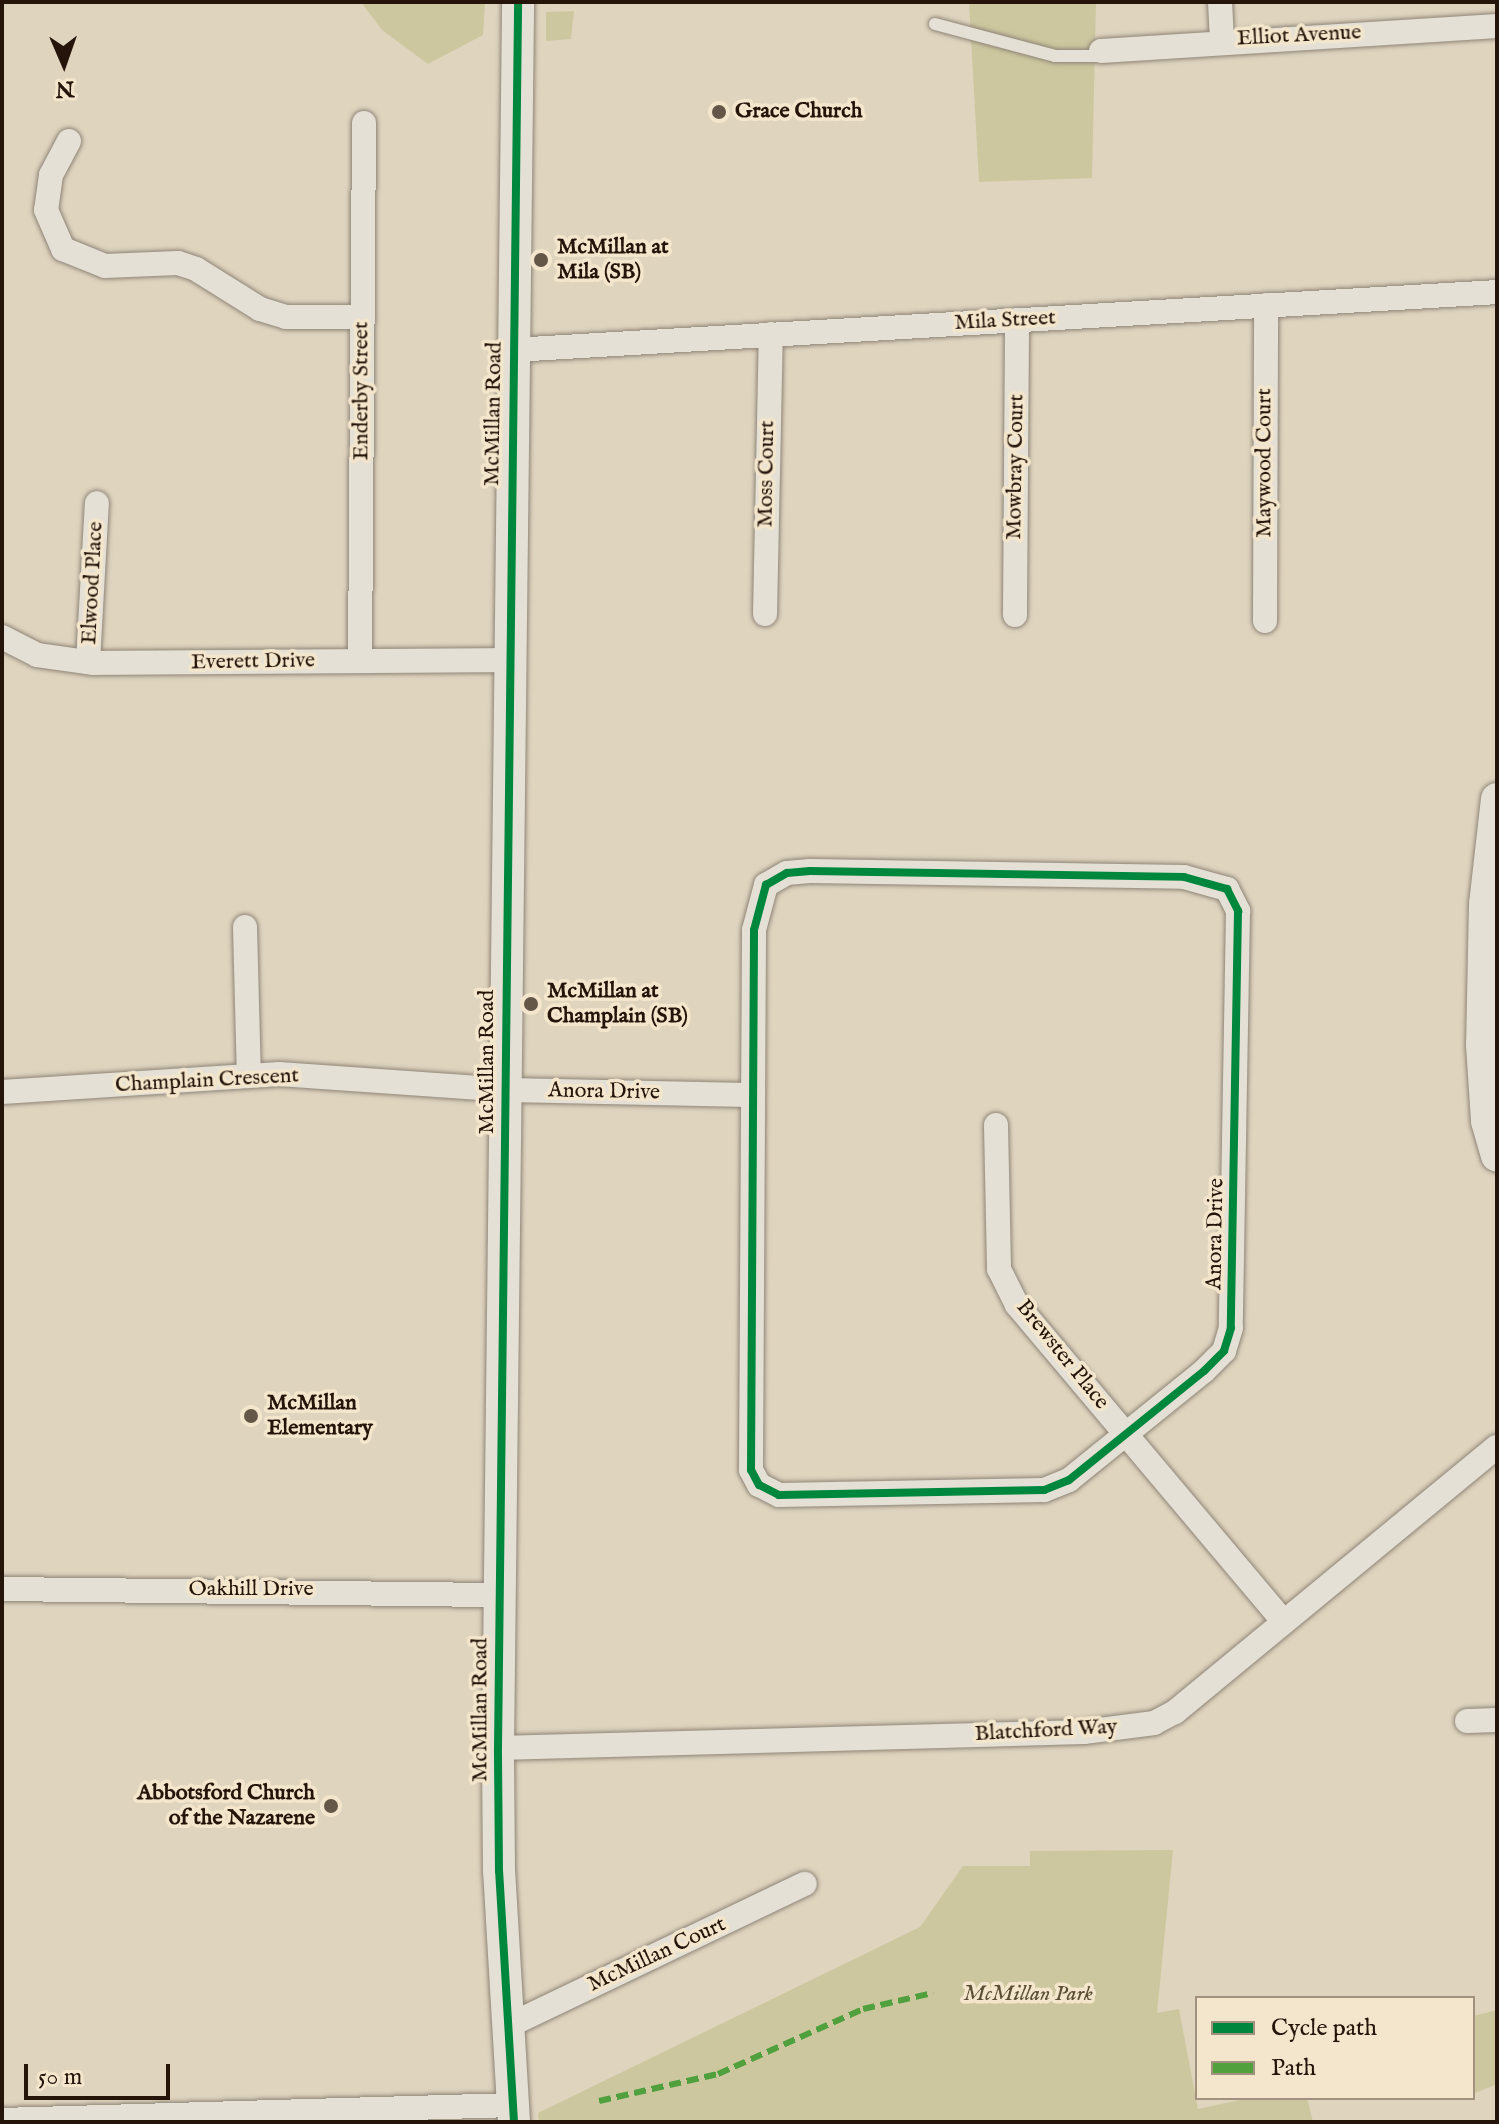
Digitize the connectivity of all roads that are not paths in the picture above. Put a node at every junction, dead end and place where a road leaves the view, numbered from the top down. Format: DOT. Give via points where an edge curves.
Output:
graph roads {
  1 [pos="518,2"];
  2 [pos="1220,2"];
  3 [pos="935,24"];
  4 [pos="1497,26"];
  5 [pos="1222,40"];
  6 [pos="1101,51"];
  7 [pos="364,123"];
  8 [pos="69,141"];
  9 [pos="1497,292"];
  10 [pos="1266,305"];
  11 [pos="361,317"];
  12 [pos="1017,320"];
  13 [pos="771,334"];
  14 [pos="513,350"];
  15 [pos="97,503"];
  16 [pos="765,614"];
  17 [pos="1015,615"];
  18 [pos="1265,621"];
  19 [pos="2,637"];
  20 [pos="360,659"];
  21 [pos="509,660"];
  22 [pos="88,662"];
  23 [pos="1497,799"];
  24 [pos="245,927"];
  25 [pos="249,1076"];
  26 [pos="507,1090"];
  27 [pos="2,1092"];
  28 [pos="749,1095"];
  29 [pos="996,1125"];
  30 [pos="1497,1156"];
  31 [pos="1128,1435"];
  32 [pos="1497,1447"];
  33 [pos="2,1589"];
  34 [pos="499,1595"];
  35 [pos="1284,1622"];
  36 [pos="1497,1720"];
  37 [pos="1467,1721"];
  38 [pos="498,1748"];
  39 [pos="805,1884"];
  40 [pos="508,2026"];
  41 [pos="514,2113"];
  42 [pos="2,2120"];
  1 -- 14 [label="street, McMillan Road"];
  2 -- 5 [label="street"];
  3 -- 6 [label="lane" via="1055,56 1098,56"];
  4 -- 5 [label="street, Elliot Avenue"];
  5 -- 6 [label="street, Elliot Avenue"];
  7 -- 11 [label="street, Enderby Street"];
  8 -- 11 [label="street" via="51,175 46,210 63,249 105,266 187,266 260,309 286,317"];
  9 -- 10 [label="street, Mila Street"];
  10 -- 12 [label="street, Mila Street"];
  10 -- 18 [label="street, Maywood Court"];
  11 -- 20 [label="street, Enderby Street"];
  12 -- 13 [label="street, Mila Street"];
  12 -- 17 [label="street, Mowbray Court"];
  13 -- 14 [label="street, Mila Street"];
  13 -- 16 [label="street, Moss Court"];
  14 -- 21 [label="street, McMillan Road"];
  15 -- 22 [label="street, Elwood Place"];
  19 -- 22 [label="street, Everett Drive" via="37,655"];
  20 -- 21 [label="street, Everett Drive"];
  20 -- 22 [label="street, Everett Drive"];
  21 -- 26 [label="street, McMillan Road"];
  23 -- 30 [label="street" via="1485,904 1482,1045 1487,1121"];
  24 -- 25 [label="street"];
  25 -- 26 [label="street, Champlain Crescent" via="301,1074"];
  25 -- 27 [label="street, Champlain Crescent"];
  26 -- 28 [label="street, Anora Drive"];
  26 -- 34 [label="street, McMillan Road"];
  28 -- 31 [label="street, Anora Drive" via="747,1452 759,1485 779,1495 1044,1490 1069,1480"];
  28 -- 31 [label="street, Anora Drive" via="757,904 766,885 787,873 1184,877 1227,889 1238,911 1231,1328 1224,1351"];
  29 -- 31 [label="street, Brewster Place" via="999,1269 1017,1305"];
  31 -- 35 [label="street, Brewster Place"];
  32 -- 35 [label="street, Blatchford Way"];
  33 -- 34 [label="street, Oakhill Drive"];
  34 -- 38 [label="street, McMillan Road"];
  35 -- 38 [label="street, Blatchford Way" via="1175,1712 1154,1723 1084,1732"];
  36 -- 37 [label="street"];
  38 -- 40 [label="street, McMillan Road"];
  39 -- 40 [label="street, McMillan Court"];
  40 -- 41 [label="street, McMillan Road"];
  41 -- 42 [label="street"];
}
